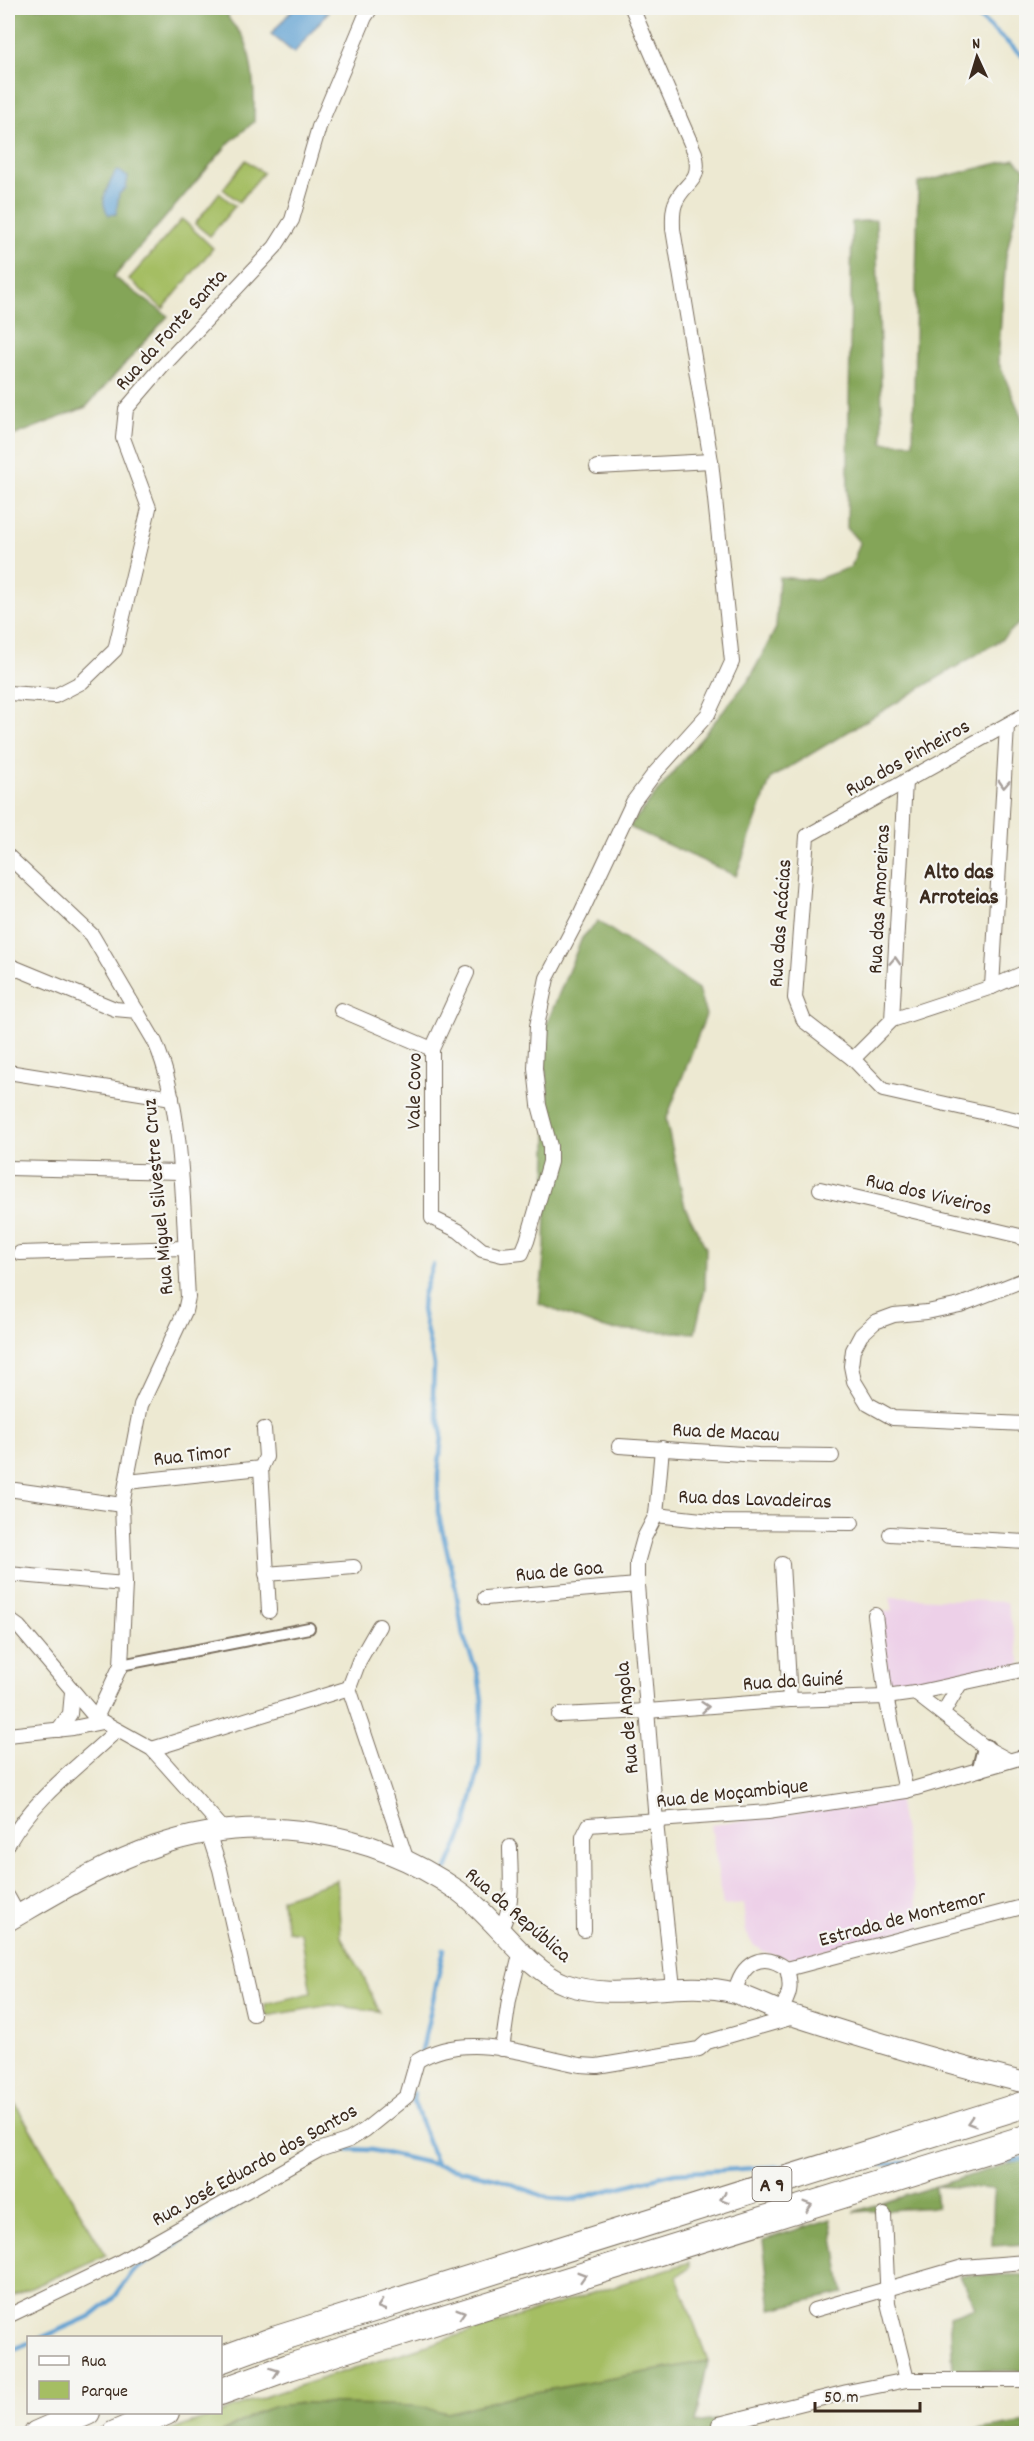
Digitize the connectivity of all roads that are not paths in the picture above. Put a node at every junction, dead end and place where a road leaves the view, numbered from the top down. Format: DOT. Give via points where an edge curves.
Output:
graph roads {
  1 [pos="371,8"];
  2 [pos="632,8"];
  3 [pos="711,461"];
  4 [pos="597,467"];
  5 [pos="8,693"];
  6 [pos="1026,714"];
  7 [pos="1007,726"];
  8 [pos="905,781"];
  9 [pos="807,836"];
  10 [pos="8,856"];
  11 [pos="8,965"];
  12 [pos="1026,972"];
  13 [pos="467,973"];
  14 [pos="992,987"];
  15 [pos="341,1010"];
  16 [pos="137,1011"];
  17 [pos="892,1020"];
  18 [pos="432,1049"];
  19 [pos="853,1059"];
  20 [pos="8,1072"];
  21 [pos="172,1098"];
  22 [pos="1026,1122"];
  23 [pos="8,1168"];
  24 [pos="180,1172"];
  25 [pos="820,1189"];
  26 [pos="1026,1241"];
  27 [pos="184,1248"];
  28 [pos="20,1253"];
  29 [pos="1026,1279"];
  30 [pos="1026,1424"];
  31 [pos="264,1429"];
  32 [pos="619,1446"];
  33 [pos="662,1448"];
  34 [pos="832,1456"];
  35 [pos="261,1468"];
  36 [pos="127,1482"];
  37 [pos="8,1489"];
  38 [pos="122,1505"];
  39 [pos="656,1515"];
  40 [pos="852,1523"];
  41 [pos="890,1534"];
  42 [pos="1026,1542"];
  43 [pos="782,1564"];
  44 [pos="354,1567"];
  45 [pos="8,1574"];
  46 [pos="266,1574"];
  47 [pos="125,1584"];
  48 [pos="636,1585"];
  49 [pos="484,1598"];
  50 [pos="269,1611"];
  51 [pos="875,1615"];
  52 [pos="8,1619"];
  53 [pos="379,1626"];
  54 [pos="309,1628"];
  55 [pos="121,1665"];
  56 [pos="1026,1669"];
  57 [pos="960,1684"];
  58 [pos="349,1688"];
  59 [pos="72,1692"];
  60 [pos="915,1693"];
  61 [pos="886,1696"];
  62 [pos="790,1700"];
  63 [pos="647,1712"];
  64 [pos="943,1713"];
  65 [pos="559,1715"];
  66 [pos="99,1720"];
  67 [pos="58,1730"];
  68 [pos="116,1731"];
  69 [pos="8,1735"];
  70 [pos="986,1748"];
  71 [pos="152,1749"];
  72 [pos="1026,1756"];
  73 [pos="1008,1760"];
  74 [pos="981,1768"];
  75 [pos="906,1791"];
  76 [pos="656,1822"];
  77 [pos="216,1831"];
  78 [pos="8,1844"];
  79 [pos="510,1846"];
  80 [pos="406,1858"];
  81 [pos="8,1897"];
  82 [pos="1026,1906"];
  83 [pos="13,1918"];
  84 [pos="501,1928"];
  85 [pos="584,1930"];
  86 [pos="521,1951"];
  87 [pos="788,1969"];
  88 [pos="673,1988"];
  89 [pos="735,1993"];
  90 [pos="253,2014"];
  91 [pos="789,2014"];
  92 [pos="502,2049"];
  93 [pos="1026,2083"];
  94 [pos="1026,2104"];
  95 [pos="1026,2138"];
  96 [pos="884,2215"];
  97 [pos="1026,2262"];
  98 [pos="887,2288"];
  99 [pos="814,2310"];
  100 [pos="8,2316"];
  101 [pos="222,2359"];
  102 [pos="907,2380"];
  103 [pos="1026,2380"];
  104 [pos="222,2391"];
  105 [pos="82,2414"];
  106 [pos="161,2414"];
  107 [pos="718,2424"];
  108 [pos="37,2433"];
  109 [pos="115,2433"];
  1 -- 5 [label="street, Rua da Fonte Santa" via="319,127 292,220 275,247 126,409 123,438 148,508 115,650 82,682 55,696"];
  2 -- 3 [label="street" via="698,166 696,176 675,202 673,229"];
  3 -- 4 [label="street"];
  3 -- 18 [label="street, Vale Covo" via="722,544 730,670 708,714 633,802 547,978 537,1026 535,1068 550,1162 527,1241 519,1254 495,1254 432,1218"];
  6 -- 7 [label="street, Rua dos Pinheiros"];
  7 -- 8 [label="street, Rua dos Pinheiros"];
  7 -- 14 [label="street, one-way"];
  8 -- 9 [label="street, Rua dos Pinheiros"];
  17 -- 8 [label="street, Rua das Amoreiras, one-way"];
  9 -- 19 [label="street, Rua das Acácias" via="795,998 804,1021"];
  10 -- 16 [label="street, Rua Miguel Silvestre Cruz" via="92,935"];
  11 -- 16 [label="street" via="116,1009"];
  12 -- 14 [label="street"];
  13 -- 18 [label="street, Vale Covo"];
  14 -- 17 [label="street"];
  15 -- 18 [label="street"];
  16 -- 21 [label="street, Rua Miguel Silvestre Cruz" via="163,1059"];
  17 -- 19 [label="street"];
  19 -- 22 [label="street, Rua das Acácias" via="883,1090"];
  20 -- 21 [label="street"];
  21 -- 24 [label="street, Rua Miguel Silvestre Cruz"];
  23 -- 24 [label="street"];
  24 -- 27 [label="street, Rua Miguel Silvestre Cruz"];
  25 -- 26 [label="street, Rua dos Viveiros" via="1020,1236"];
  27 -- 28 [label="street"];
  27 -- 36 [label="street, Rua Miguel Silvestre Cruz" via="188,1297 185,1311 141,1405"];
  29 -- 30 [label="street" via="960,1305 894,1315 875,1322 861,1335 851,1366 854,1381 868,1404 893,1418"];
  31 -- 35 [label="street, Rua Timor" via="266,1457"];
  32 -- 33 [label="street, Rua de Macau"];
  33 -- 34 [label="street, Rua de Macau"];
  33 -- 39 [label="street, Rua de Angola"];
  35 -- 36 [label="street, Rua Timor"];
  35 -- 46 [label="street, Rua Timor"];
  36 -- 38 [label="street, Rua Miguel Silvestre Cruz"];
  37 -- 38 [label="street"];
  38 -- 47 [label="street, Rua Miguel Silvestre Cruz"];
  39 -- 40 [label="street, Rua das Lavadeiras" via="720,1522"];
  39 -- 48 [label="street, Rua de Angola" via="644,1538"];
  41 -- 42 [label="street"];
  43 -- 62 [label="street"];
  44 -- 46 [label="street"];
  45 -- 47 [label="street"];
  46 -- 50 [label="street, Rua Timor"];
  47 -- 55 [label="street, Rua Miguel Silvestre Cruz"];
  48 -- 49 [label="street, Rua de Goa"];
  48 -- 63 [label="street, Rua de Angola"];
  51 -- 61 [label="street"];
  52 -- 59 [label="street"];
  53 -- 58 [label="street"];
  54 -- 55 [label="street"];
  55 -- 66 [label="street, Rua Miguel Silvestre Cruz"];
  56 -- 57 [label="street, Rua da Guiné"];
  57 -- 60 [label="street, Rua da Guiné"];
  57 -- 64 [label="street"];
  58 -- 71 [label="street"];
  58 -- 80 [label="street"];
  59 -- 66 [label="street"];
  59 -- 67 [label="street" via="70,1714"];
  60 -- 61 [label="street, Rua da Guiné"];
  60 -- 64 [label="street"];
  61 -- 62 [label="street, Rua da Guiné"];
  61 -- 75 [label="street"];
  63 -- 62 [label="street, Rua da Guiné, one-way"];
  63 -- 65 [label="street, Rua da Guiné"];
  63 -- 76 [label="street, Rua de Angola"];
  64 -- 70 [label="street"];
  66 -- 67 [label="street"];
  66 -- 68 [label="street"];
  67 -- 69 [label="street"];
  68 -- 71 [label="street"];
  68 -- 78 [label="street" via="60,1780 19,1823"];
  70 -- 73 [label="street"];
  70 -- 74 [label="street"];
  71 -- 77 [label="street"];
  72 -- 73 [label="street, Rua de Moçambique"];
  73 -- 74 [label="street, Rua de Moçambique"];
  74 -- 75 [label="street, Rua de Moçambique"];
  75 -- 76 [label="street, Rua de Moçambique" via="768,1812"];
  76 -- 85 [label="street, Rua de Moçambique" via="596,1824 585,1830"];
  76 -- 88 [label="street, Rua de Angola"];
  77 -- 80 [label="main road, Rua da República" via="277,1828 322,1834"];
  77 -- 83 [label="main road, Rua da República" via="157,1845 111,1864"];
  77 -- 90 [label="street" via="220,1869"];
  79 -- 84 [label="street" via="508,1917"];
  80 -- 84 [label="main road, Rua da República" via="459,1891"];
  81 -- 83 [label="street"];
  82 -- 87 [label="street, Estrada de Montemor"];
  84 -- 86 [label="main road, Rua da República"];
  86 -- 88 [label="main road, Rua da República" via="564,1983 604,1993"];
  86 -- 92 [label="street"];
  87 -- 89 [label="street" via="764,1958 753,1962 737,1983"];
  87 -- 91 [label="street"];
  88 -- 89 [label="main road, Rua da República"];
  89 -- 91 [label="main road, Rua da República"];
  91 -- 92 [label="street, Rua José Eduardo dos Santos" via="707,2042 699,2049 597,2066"];
  91 -- 93 [label="main road, Rua da República"];
  92 -- 100 [label="street, Rua José Eduardo dos Santos" via="473,2044 422,2057 407,2096 365,2130 320,2150 118,2263"];
  94 -- 101 [label="highway, A 9, one-way"];
  104 -- 95 [label="highway, A 9, one-way" via="289,2367"];
  96 -- 98 [label="street"];
  97 -- 98 [label="street" via="963,2267"];
  98 -- 99 [label="street"];
  98 -- 102 [label="street"];
  102 -- 103 [label="street"];
  102 -- 107 [label="street"];
  105 -- 108 [label="highway"];
  106 -- 109 [label="highway"];
}
